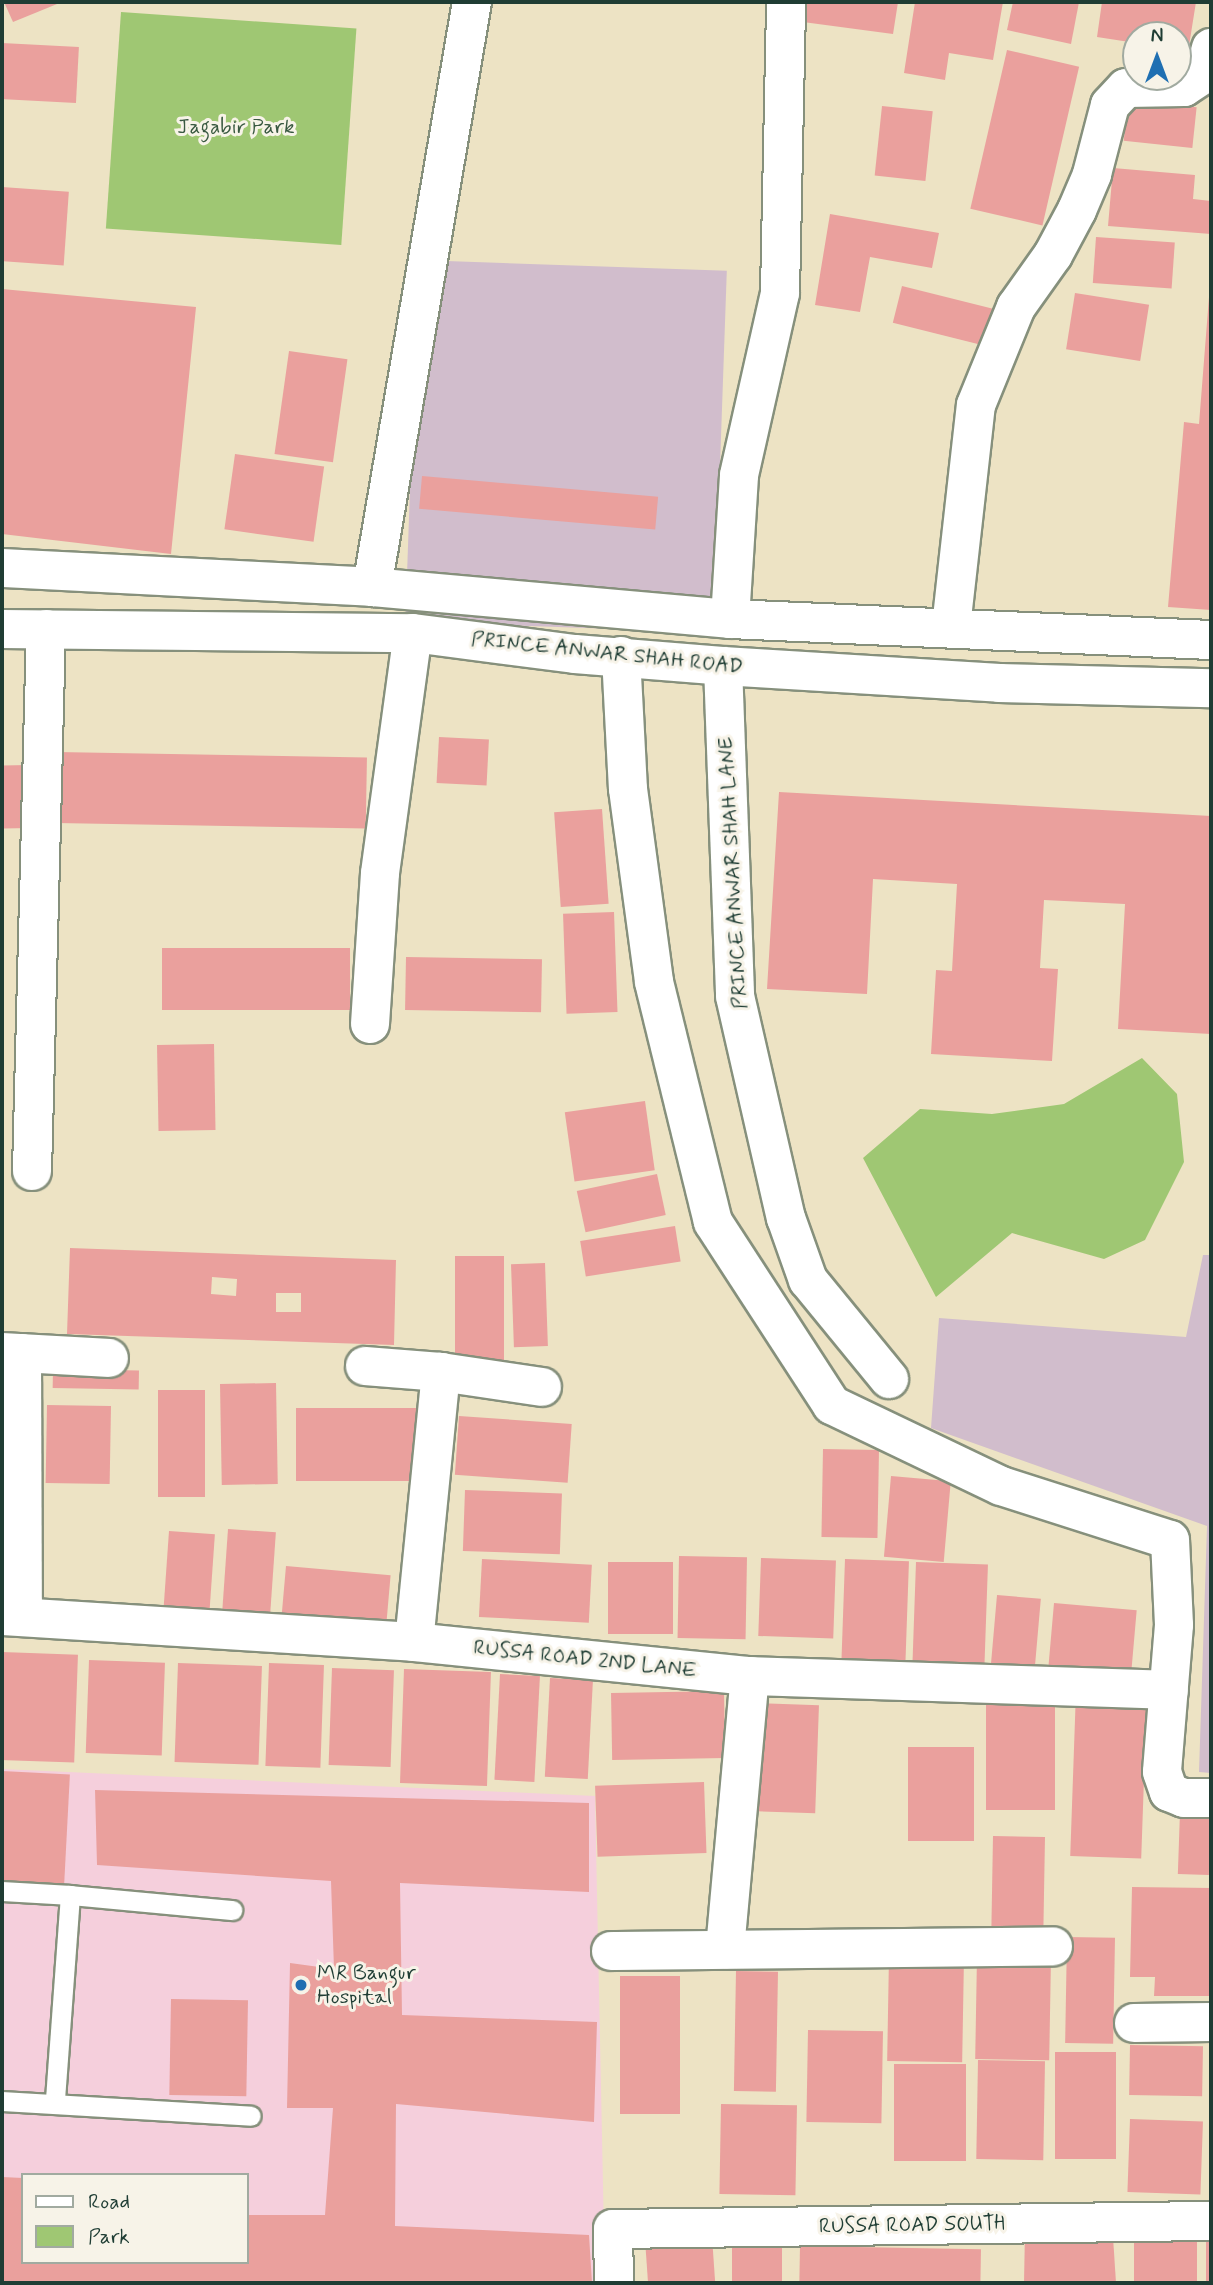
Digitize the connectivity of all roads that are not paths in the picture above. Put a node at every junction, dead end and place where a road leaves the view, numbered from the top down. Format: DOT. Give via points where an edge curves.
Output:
graph roads {
  1 [pos="472,2"];
  2 [pos="786,2"];
  3 [pos="1211,48"];
  4 [pos="2,568"];
  5 [pos="372,587"];
  6 [pos="730,619"];
  7 [pos="951,627"];
  8 [pos="2,629"];
  9 [pos="46,629"];
  10 [pos="413,633"];
  11 [pos="1211,640"];
  12 [pos="621,656"];
  13 [pos="723,666"];
  14 [pos="1211,688"];
  15 [pos="370,1024"];
  16 [pos="32,1171"];
  17 [pos="12,1353"];
  18 [pos="109,1358"];
  19 [pos="365,1366"];
  20 [pos="441,1371"];
  21 [pos="888,1379"];
  22 [pos="542,1387"];
  23 [pos="12,1616"];
  24 [pos="414,1642"];
  25 [pos="750,1676"];
  26 [pos="1169,1690"];
  27 [pos="1211,1798"];
  28 [pos="2,1891"];
  29 [pos="70,1895"];
  30 [pos="232,1910"];
  31 [pos="1053,1946"];
  32 [pos="725,1949"];
  33 [pos="611,1951"];
  34 [pos="1211,2022"];
  35 [pos="1134,2023"];
  36 [pos="2,2101"];
  37 [pos="55,2101"];
  38 [pos="251,2116"];
  39 [pos="1211,2221"];
  40 [pos="614,2283"];
  1 -- 5 [label="street"];
  2 -- 6 [label="street" via="780,293 738,475"];
  3 -- 7 [label="street" via="1204,74 1184,87 1126,88 1110,105 1092,174 1077,210 1053,255 1016,307 976,405"];
  4 -- 5 [label="street, PRINCE ANWAR SHAH ROAD"];
  5 -- 6 [label="street, PRINCE ANWAR SHAH ROAD"];
  6 -- 7 [label="street, PRINCE ANWAR SHAH ROAD"];
  7 -- 11 [label="street, PRINCE ANWAR SHAH ROAD"];
  8 -- 9 [label="street, PRINCE ANWAR SHAH ROAD"];
  9 -- 10 [label="street, PRINCE ANWAR SHAH ROAD"];
  9 -- 16 [label="street"];
  10 -- 12 [label="street, PRINCE ANWAR SHAH ROAD"];
  10 -- 15 [label="street" via="380,873"];
  12 -- 13 [label="street, PRINCE ANWAR SHAH ROAD"];
  12 -- 26 [label="street" via="628,789 654,982 713,1222 832,1405 1001,1486 1170,1540 1174,1625"];
  13 -- 14 [label="street, PRINCE ANWAR SHAH ROAD" via="999,682"];
  13 -- 21 [label="street, PRINCE ANWAR SHAH LANE" via="735,996 786,1218 808,1280"];
  17 -- 18 [label="street"];
  17 -- 23 [label="street"];
  19 -- 20 [label="street"];
  20 -- 22 [label="street"];
  20 -- 24 [label="street"];
  23 -- 24 [label="street, RUSSA ROAD 2ND LANE"];
  24 -- 25 [label="street, RUSSA ROAD 2ND LANE"];
  25 -- 26 [label="street, RUSSA ROAD 2ND LANE"];
  25 -- 32 [label="street"];
  26 -- 27 [label="street" via="1162,1772 1169,1791 1184,1798"];
  28 -- 29 [label="lane"];
  29 -- 30 [label="lane"];
  29 -- 37 [label="lane"];
  31 -- 32 [label="street"];
  32 -- 33 [label="street"];
  34 -- 35 [label="street"];
  36 -- 37 [label="lane"];
  37 -- 38 [label="lane"];
  39 -- 40 [label="street, RUSSA ROAD SOUTH" via="613,2229"];
}
